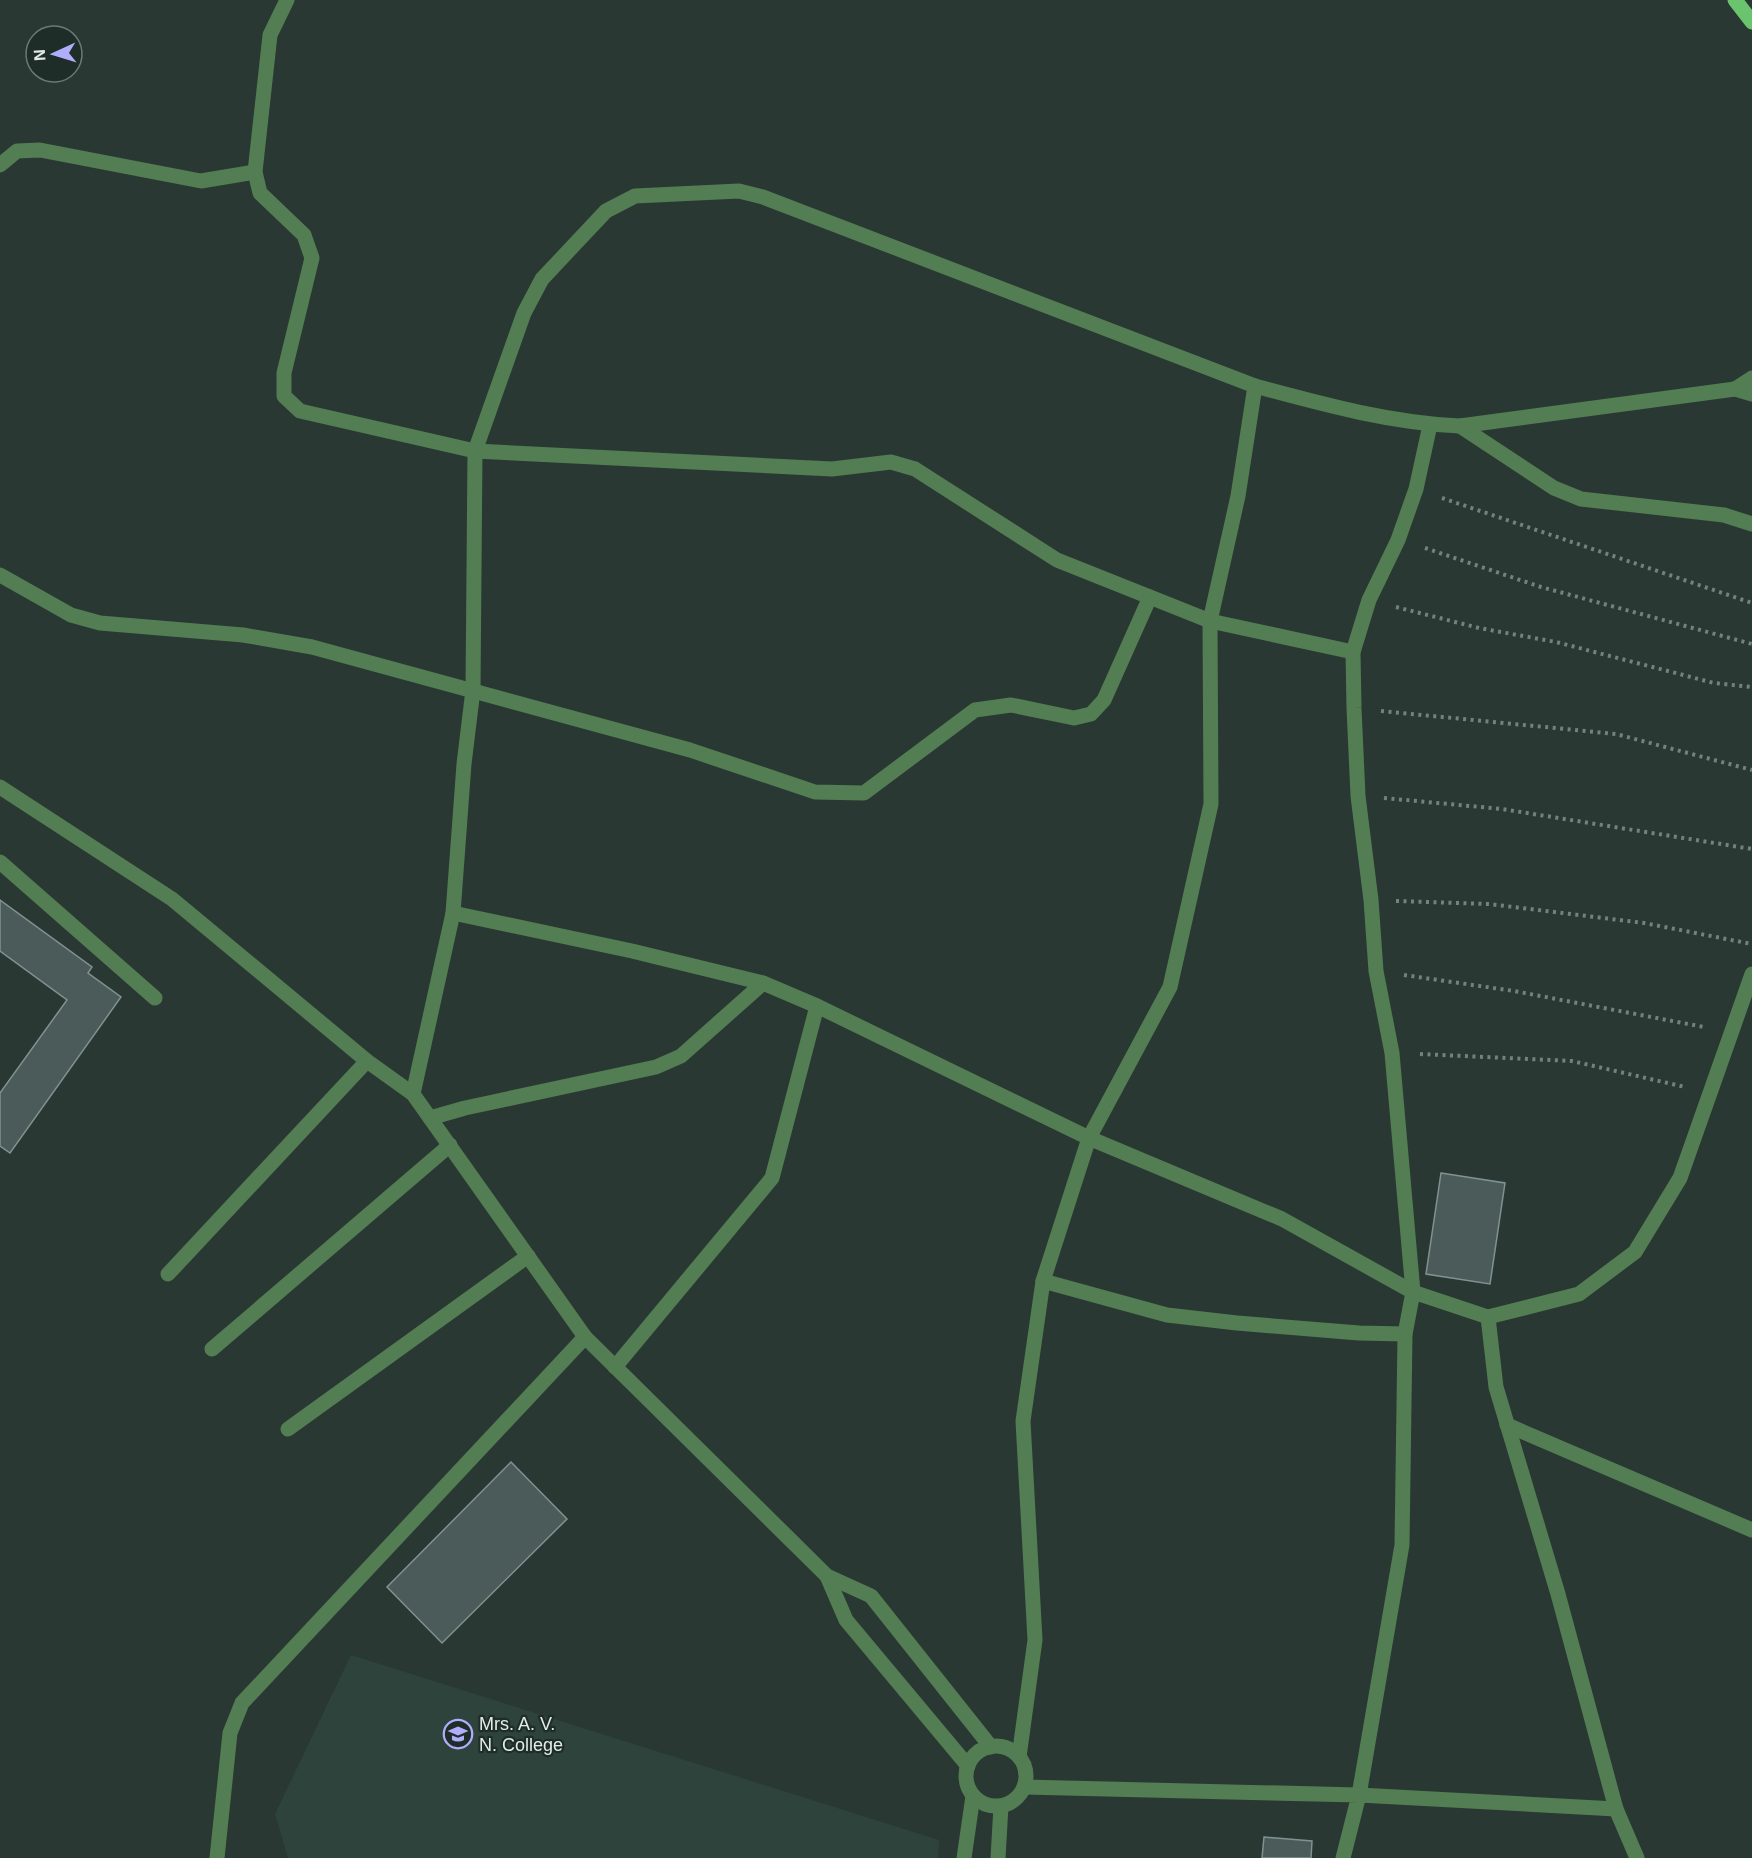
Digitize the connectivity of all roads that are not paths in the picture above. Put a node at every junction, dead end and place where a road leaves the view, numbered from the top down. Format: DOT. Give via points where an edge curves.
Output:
graph roads {
  1 [pos="287,0"];
  2 [pos="1735,0"];
  3 [pos="1752,22"];
  4 [pos="0,165"];
  5 [pos="255,172"];
  6 [pos="1752,378"];
  7 [pos="1255,386"];
  8 [pos="1736,389"];
  9 [pos="1752,394"];
  10 [pos="1430,425"];
  11 [pos="1460,426"];
  12 [pos="475,451"];
  13 [pos="1752,524"];
  14 [pos="0,575"];
  15 [pos="1150,597"];
  16 [pos="1210,621"];
  17 [pos="1353,652"];
  18 [pos="472,690"];
  19 [pos="0,788"];
  20 [pos="0,861"];
  21 [pos="453,913"];
  22 [pos="1752,974"];
  23 [pos="763,983"];
  24 [pos="155,998"];
  25 [pos="817,1006"];
  26 [pos="367,1061"];
  27 [pos="413,1094"];
  28 [pos="430,1118"];
  29 [pos="1089,1138"];
  30 [pos="450,1145"];
  31 [pos="528,1256"];
  32 [pos="168,1274"];
  33 [pos="1043,1281"];
  34 [pos="1413,1292"];
  35 [pos="1488,1317"];
  36 [pos="1405,1334"];
  37 [pos="585,1337"];
  38 [pos="212,1349"];
  39 [pos="615,1366"];
  40 [pos="1507,1425"];
  41 [pos="288,1429"];
  42 [pos="1752,1530"];
  43 [pos="827,1576"];
  44 [pos="991,1747"];
  45 [pos="1019,1757"];
  46 [pos="968,1766"];
  47 [pos="1024,1787"];
  48 [pos="1359,1795"];
  49 [pos="974,1796"];
  50 [pos="1001,1806"];
  51 [pos="1616,1809"];
  52 [pos="217,1858"];
  53 [pos="964,1858"];
  54 [pos="998,1858"];
  55 [pos="1342,1858"];
  56 [pos="1637,1858"];
  1 -- 5 [label="street" via="270,35"];
  2 -- 3 [label="main road"];
  4 -- 5 [label="street" via="17,151 40,150 201,181"];
  5 -- 12 [label="street" via="261,193 304,235 312,258 284,373 284,396 300,411"];
  6 -- 8 [label="street"];
  7 -- 10 [label="street" via="1338,409"];
  7 -- 12 [label="street" via="763,197 739,191 635,196 606,211 542,279 524,313"];
  7 -- 16 [label="street" via="1238,496"];
  8 -- 9 [label="street"];
  8 -- 11 [label="street"];
  10 -- 11 [label="street"];
  10 -- 17 [label="street" via="1416,489 1398,540 1369,600"];
  11 -- 13 [label="street" via="1554,488 1581,499 1724,516"];
  12 -- 15 [label="street" via="832,469 891,462 915,469 1057,560"];
  12 -- 18 [label="street"];
  14 -- 18 [label="street" via="71,615 100,623 243,635 301,645"];
  15 -- 16 [label="street"];
  15 -- 18 [label="street" via="1104,700 1091,714 1074,718 1011,705 975,710 864,793 815,792 690,750"];
  16 -- 17 [label="street"];
  16 -- 29 [label="street" via="1211,804 1170,987"];
  17 -- 34 [label="street" via="1358,796 1376,970 1392,1053"];
  18 -- 21 [label="street"];
  19 -- 26 [label="street" via="172,899"];
  20 -- 24 [label="street"];
  21 -- 23 [label="street"];
  21 -- 27 [label="street"];
  22 -- 35 [label="street" via="1680,1178 1635,1252 1579,1294"];
  23 -- 25 [label="street"];
  23 -- 28 [label="street" via="681,1056 656,1067"];
  25 -- 29 [label="street"];
  25 -- 39 [label="street" via="772,1178"];
  26 -- 27 [label="street"];
  26 -- 32 [label="street"];
  27 -- 28 [label="street"];
  28 -- 30 [label="street"];
  29 -- 33 [label="street"];
  29 -- 34 [label="street" via="1282,1219"];
  30 -- 31 [label="street"];
  30 -- 38 [label="street"];
  31 -- 37 [label="street"];
  31 -- 41 [label="street"];
  33 -- 36 [label="street" via="1167,1315"];
  33 -- 45 [label="street" via="1023,1420 1035,1640"];
  34 -- 35 [label="street"];
  34 -- 36 [label="street"];
  35 -- 40 [label="street" via="1496,1387"];
  36 -- 48 [label="street" via="1402,1545"];
  37 -- 39 [label="street"];
  37 -- 52 [label="street" via="242,1703 230,1733"];
  39 -- 43 [label="street"];
  40 -- 42 [label="street"];
  40 -- 51 [label="street"];
  43 -- 44 [label="street" via="871,1596"];
  43 -- 46 [label="street" via="846,1620"];
  44 -- 45 [label="street" via="1011,1750"];
  44 -- 46 [label="street" via="981,1750"];
  45 -- 47 [label="street" via="1026,1776"];
  46 -- 49 [label="street" via="968,1786"];
  47 -- 48 [label="street"];
  47 -- 50 [label="street" via="1011,1803"];
  48 -- 51 [label="street"];
  48 -- 55 [label="street"];
  49 -- 50 [label="street" via="991,1806"];
  49 -- 53 [label="street"];
  50 -- 54 [label="street"];
  51 -- 56 [label="street"];
}
